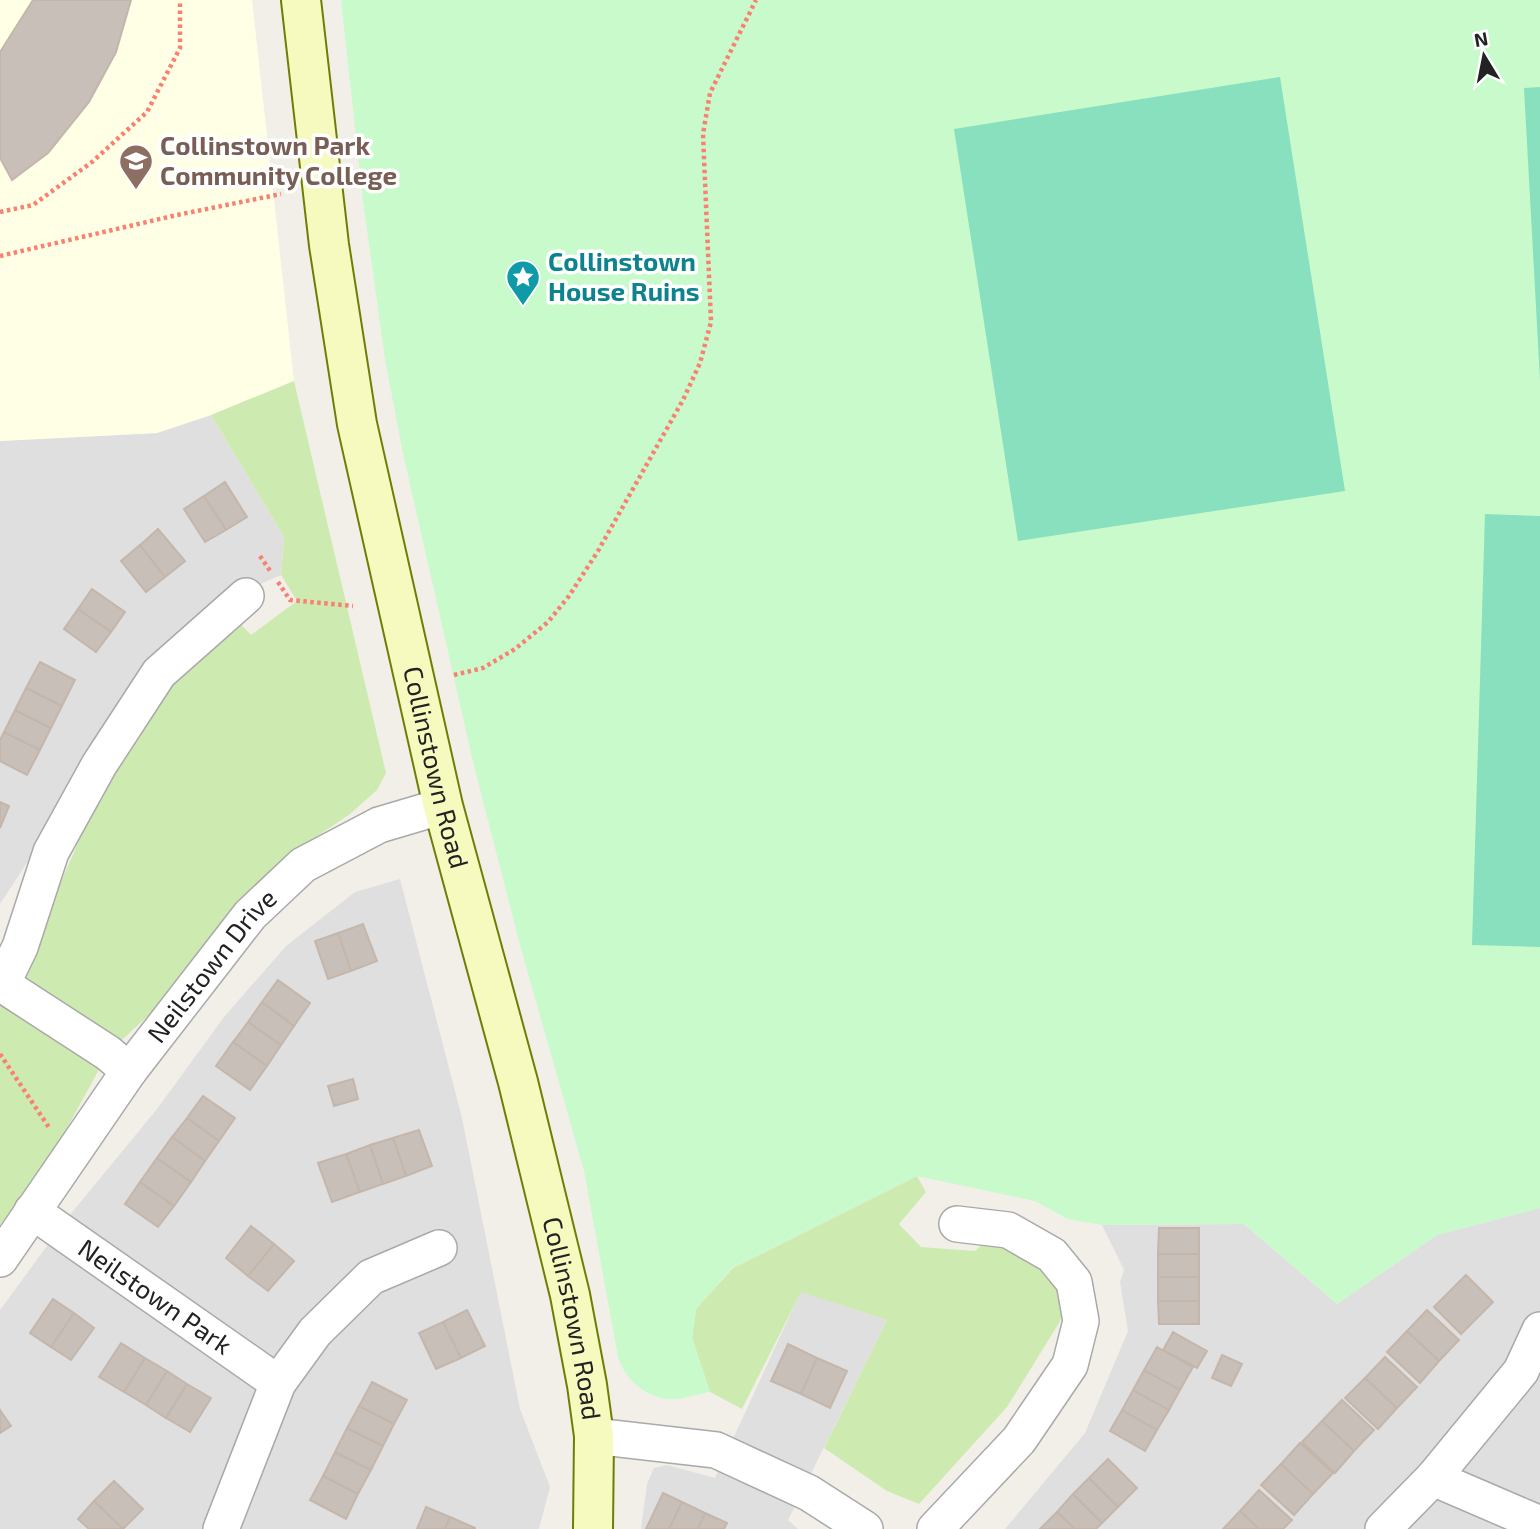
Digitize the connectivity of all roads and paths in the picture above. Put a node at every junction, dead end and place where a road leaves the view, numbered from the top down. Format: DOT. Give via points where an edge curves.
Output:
graph roads {
  1 [pos="180,0"];
  2 [pos="301,0"];
  3 [pos="755,0"];
  4 [pos="281,194"];
  5 [pos="0,212"];
  6 [pos="0,256"];
  7 [pos="260,556"];
  8 [pos="246,596"];
  9 [pos="353,606"];
  10 [pos="454,675"];
  11 [pos="443,806"];
  12 [pos="1,983"];
  13 [pos="0,1054"];
  14 [pos="129,1070"];
  15 [pos="50,1130"];
  16 [pos="32,1211"];
  17 [pos="957,1224"];
  18 [pos="439,1248"];
  19 [pos="0,1259"];
  20 [pos="1540,1330"];
  21 [pos="278,1382"];
  22 [pos="594,1436"];
  23 [pos="1433,1479"];
  24 [pos="1540,1524"];
  25 [pos="221,1529"];
  26 [pos="593,1529"];
  27 [pos="864,1529"];
  28 [pos="935,1529"];
  29 [pos="1382,1529"];
  1 -- 5 [label="path" via="180,48 147,112 92,162 33,205"];
  2 -- 11 [label="street, Collinstown Road" via="329,245 357,424"];
  3 -- 10 [label="path" via="710,93 703,134 711,322 689,388 598,551 548,622 483,668"];
  4 -- 6 [label="path"];
  7 -- 9 [label="path" via="290,600"];
  8 -- 12 [label="street" via="159,673 100,765 51,852 20,947"];
  11 -- 14 [label="street, Neilstown Drive" via="379,825 303,865 250,915"];
  11 -- 22 [label="street, Collinstown Road" via="567,1281"];
  12 -- 14 [label="street"];
  13 -- 15 [label="path"];
  14 -- 16 [label="street, Neilstown Drive"];
  16 -- 19 [label="street, Neilstown Drive"];
  16 -- 21 [label="street, Neilstown Park"];
  17 -- 28 [label="street" via="1008,1230 1052,1255 1074,1282 1081,1321 1070,1365 1019,1440"];
  18 -- 21 [label="street" via="371,1277 315,1332"];
  20 -- 23 [label="street" via="1521,1371"];
  21 -- 25 [label="street"];
  22 -- 26 [label="street, Collinstown Road"];
  22 -- 27 [label="street" via="716,1450 809,1493"];
  23 -- 24 [label="street"];
  23 -- 29 [label="street"];
}
